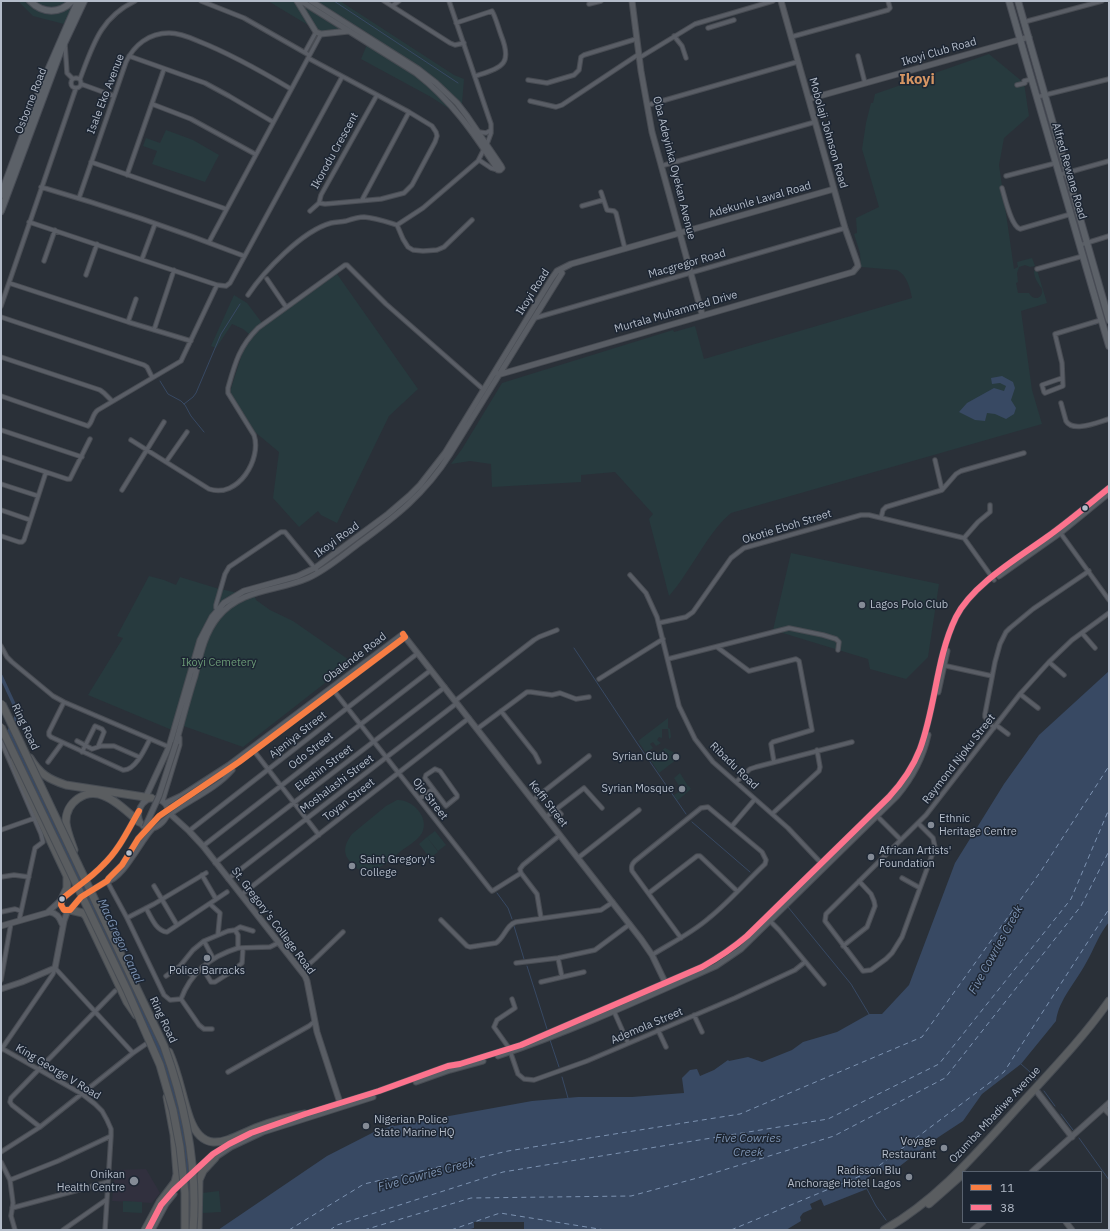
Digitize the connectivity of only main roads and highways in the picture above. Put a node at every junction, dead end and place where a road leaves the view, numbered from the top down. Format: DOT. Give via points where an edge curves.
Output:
graph roads {
  1 [pos="30,1"];
  2 [pos="72,1"];
  3 [pos="78,1"];
  4 [pos="85,1"];
  5 [pos="297,1"];
  6 [pos="301,1"];
  7 [pos="311,1"];
  8 [pos="632,1"];
  9 [pos="781,1"];
  10 [pos="1009,1"];
  11 [pos="1018,1"];
  12 [pos="349,31"];
  13 [pos="1029,37"];
  14 [pos="1020,39"];
  15 [pos="809,99"];
  16 [pos="486,147"];
  17 [pos="498,170"];
  18 [pos="834,189"];
  19 [pos="1,195"];
  20 [pos="1,211"];
  21 [pos="679,234"];
  22 [pos="856,269"];
  23 [pos="560,272"];
  24 [pos="702,314"];
  25 [pos="1108,317"];
  26 [pos="1101,320"];
  27 [pos="1109,346"];
  28 [pos="1109,352"];
  29 [pos="507,363"];
  30 [pos="513,370"];
  31 [pos="494,373"];
  32 [pos="501,374"];
  33 [pos="486,391"];
  34 [pos="1109,488"];
  35 [pos="1109,493"];
  36 [pos="1059,531"];
  37 [pos="220,611"];
  38 [pos="405,637"];
  39 [pos="1,703"];
  40 [pos="1,727"];
  41 [pos="179,731"];
  42 [pos="21,742"];
  43 [pos="11,747"];
  44 [pos="240,762"];
  45 [pos="146,800"];
  46 [pos="164,802"];
  47 [pos="169,813"];
  48 [pos="137,820"];
  49 [pos="153,828"];
  50 [pos="138,839"];
  51 [pos="76,859"];
  52 [pos="107,882"];
  53 [pos="62,899"];
  54 [pos="69,910"];
  55 [pos="47,913"];
  56 [pos="1,926"];
  57 [pos="62,926"];
  58 [pos="666,985"];
  59 [pos="1,989"];
  60 [pos="1109,1001"];
  61 [pos="1109,1009"];
  62 [pos="140,1020"];
  63 [pos="164,1046"];
  64 [pos="165,1083"];
  65 [pos="1036,1090"];
  66 [pos="1109,1103"];
  67 [pos="341,1105"];
  68 [pos="1104,1108"];
  69 [pos="1109,1113"];
  70 [pos="305,1114"];
  71 [pos="1072,1137"];
  72 [pos="215,1158"];
  73 [pos="966,1171"];
  74 [pos="1033,1171"];
  75 [pos="195,1173"];
  76 [pos="962,1175"];
  77 [pos="180,1186"];
  78 [pos="931,1200"];
  79 [pos="982,1223"];
  80 [pos="144,1230"];
  81 [pos="148,1230"];
  82 [pos="152,1230"];
  83 [pos="185,1230"];
  84 [pos="193,1230"];
  85 [pos="198,1230"];
  86 [pos="884,1230"];
  87 [pos="893,1230"];
  88 [pos="973,1230"];
  1 -- 2 [label="main road" via="40,9 54,11 66,7"];
  3 -- 19 [label="main road, Osborne Road" via="42,84"];
  4 -- 20 [label="main road, Osborne Road" via="64,44"];
  5 -- 12 [label="main road" via="319,33"];
  6 -- 12 [label="main road"];
  7 -- 16 [label="main road" via="424,72 457,103 479,132"];
  8 -- 21 [label="main road, Oba Adeyinka Oyekan Avenue" via="652,132"];
  9 -- 15 [label="main road, Mobolaji Johnson Road"];
  10 -- 14 [label="main road, Alfred Rewane Road"];
  11 -- 13 [label="main road, Alfred Rewane Road"];
  12 -- 16 [label="main road" via="432,86"];
  13 -- 14 [label="main road, Ikoyi Club Road"];
  13 -- 25 [label="main road, Alfred Rewane Road"];
  14 -- 15 [label="main road, Ikoyi Club Road"];
  14 -- 26 [label="main road, Alfred Rewane Road"];
  15 -- 18 [label="main road, Mobolaji Johnson Road"];
  16 -- 17 [label="main road"];
  18 -- 21 [label="main road, Adekunle Lawal Road"];
  18 -- 22 [label="main road, Mobolaji Johnson Road" via="857,262"];
  21 -- 23 [label="main road, Adekunle Lawal Road" via="567,265"];
  21 -- 24 [label="main road, Oba Adeyinka Oyekan Avenue"];
  22 -- 24 [label="main road, Murtala Muhammed Drive" via="853,272"];
  23 -- 29 [label="main road, Ikoyi Road"];
  23 -- 31 [label="main road, Ikoyi Road"];
  24 -- 30 [label="main road, Murtala Muhammed Drive"];
  26 -- 27 [label="main road, Alfred Rewane Road"];
  26 -- 28 [label="main road"];
  29 -- 30 [label="main road"];
  29 -- 32 [label="main road, Ikoyi Road"];
  30 -- 32 [label="main road, Murtala Muhammed Drive"];
  31 -- 32 [label="main road"];
  31 -- 33 [label="main road, Ikoyi Road"];
  32 -- 33 [label="main road, Ikoyi Road"];
  33 -- 37 [label="main road, Ikoyi Road" via="420,485 388,514 317,570 244,591 231,599"];
  34 -- 36 [label="main road"];
  35 -- 36 [label="main road"];
  36 -- 58 [label="main road" via="972,594 959,612 948,637 920,750 899,786 875,814 768,919 719,958"];
  37 -- 41 [label="main road, Ikoyi Road" via="206,639"];
  37 -- 45 [label="main road, Ikoyi Road" via="208,623 200,640 169,747"];
  38 -- 44 [label="main road, Obalende Road"];
  38 -- 46 [label="main road, Obalende Road" via="403,634 229,765 181,796"];
  38 -- 58 [label="main road, Keffi Street" via="630,924 652,955"];
  39 -- 42 [label="highway, Ring Road, bridge"];
  40 -- 43 [label="highway, Ring Road, bridge"];
  41 -- 46 [label="main road" via="179,745"];
  41 -- 50 [label="main road, Ikoyi Road, bridge" via="156,803"];
  42 -- 45 [label="highway, bridge" via="37,769 45,776 66,785"];
  42 -- 51 [label="highway, Ring Road, bridge"];
  43 -- 53 [label="highway, bridge" via="18,772 65,870 68,881"];
  43 -- 62 [label="highway, Ring Road, bridge"];
  44 -- 47 [label="main road, Obalende Road" via="219,782"];
  44 -- 50 [label="main road, Obalende Road, bridge" via="164,812"];
  45 -- 46 [label="main road"];
  45 -- 48 [label="main road"];
  46 -- 47 [label="main road"];
  47 -- 49 [label="main road, Obalende Road"];
  47 -- 67 [label="main road, St. Gregory's College Road" via="203,846 307,981 315,1022"];
  48 -- 49 [label="main road" via="147,829"];
  48 -- 51 [label="highway, bridge" via="106,797 93,794 80,797 72,804 66,823"];
  48 -- 53 [label="main road, bridge" via="104,864"];
  49 -- 52 [label="main road" via="119,874"];
  50 -- 52 [label="main road, Obalende Road" via="122,866"];
  51 -- 63 [label="highway, Ring Road, bridge"];
  52 -- 54 [label="main road, Obalende Road, bridge" via="81,897"];
  53 -- 54 [label="main road" via="62,907"];
  53 -- 55 [label="main road"];
  54 -- 57 [label="main road, Obalende Road"];
  54 -- 62 [label="highway, bridge" via="84,914 127,1002"];
  55 -- 56 [label="main road"];
  55 -- 57 [label="main road" via="57,915"];
  57 -- 59 [label="main road, Obalende Road" via="55,968"];
  58 -- 67 [label="main road" via="540,1042"];
  60 -- 65 [label="highway, Ozumba Mbadiwe Avenue"];
  61 -- 65 [label="highway, Ozumba Mbadiwe Avenue" via="1087,1037"];
  62 -- 64 [label="highway, Ring Road, bridge" via="155,1052"];
  63 -- 70 [label="highway" via="178,1074 189,1116 198,1133 204,1138 213,1142 228,1140 282,1119"];
  63 -- 84 [label="highway, Ring Road, bridge" via="179,1093 188,1139 193,1183"];
  64 -- 80 [label="highway, bridge" via="175,1142 177,1174 175,1182"];
  64 -- 83 [label="highway, Ring Road, bridge" via="180,1147 185,1193"];
  65 -- 71 [label="main road"];
  65 -- 73 [label="highway, Ozumba Mbadiwe Avenue"];
  65 -- 78 [label="highway, Ozumba Mbadiwe Avenue"];
  66 -- 68 [label="main road"];
  67 -- 70 [label="main road"];
  67 -- 72 [label="main road" via="263,1132 231,1147"];
  68 -- 69 [label="main road"];
  68 -- 71 [label="main road"];
  70 -- 75 [label="main road" via="235,1141 213,1154"];
  71 -- 74 [label="main road"];
  72 -- 75 [label="main road"];
  72 -- 85 [label="highway" via="201,1175 198,1186"];
  75 -- 77 [label="main road, bridge"];
  76 -- 78 [label="highway, Ozumba Mbadiwe Avenue"];
  77 -- 81 [label="main road" via="161,1205"];
  77 -- 82 [label="main road" via="166,1204"];
  78 -- 86 [label="highway, Ozumba Mbadiwe Avenue"];
  78 -- 87 [label="highway, Ozumba Mbadiwe Avenue"];
  79 -- 88 [label="main road"];
}
